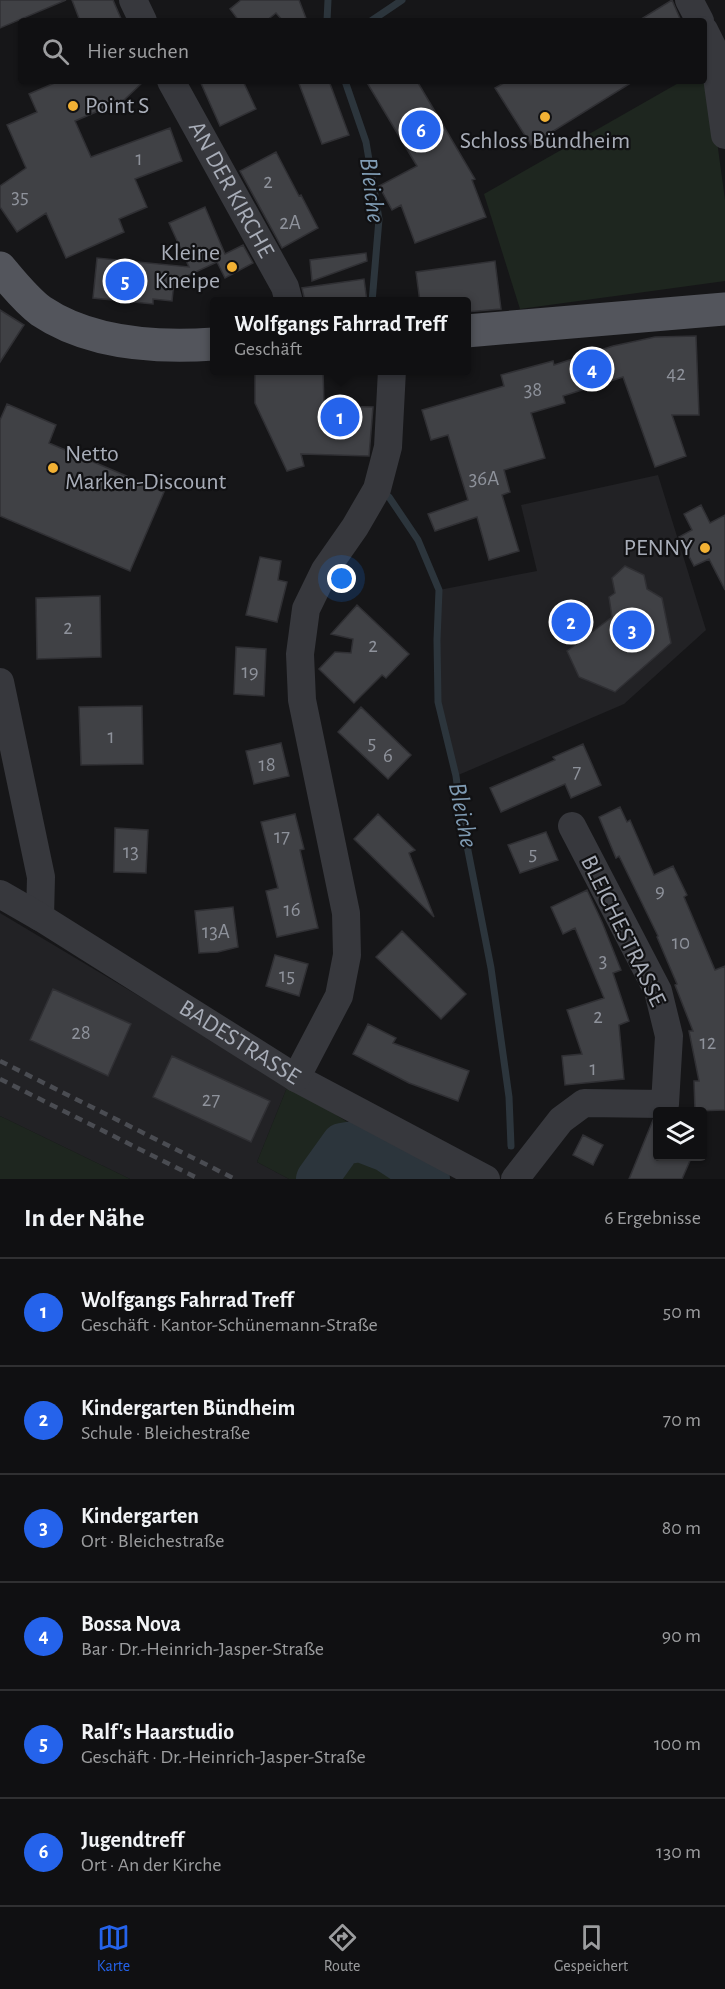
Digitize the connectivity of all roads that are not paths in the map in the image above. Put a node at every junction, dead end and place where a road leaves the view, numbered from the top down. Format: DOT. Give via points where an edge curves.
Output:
graph roads {
  1 [pos="133,0"];
  2 [pos="689,0"];
  3 [pos="142,18"];
  4 [pos="698,18"];
  5 [pos="707,36"];
  6 [pos="173,84"];
  7 [pos="725,135"];
  8 [pos="0,267"];
  9 [pos="287,297"];
  10 [pos="725,309"];
  11 [pos="471,331"];
  12 [pos="210,344"];
  13 [pos="392,375"];
  14 [pos="0,682"];
  15 [pos="572,826"];
  16 [pos="0,894"];
  17 [pos="40,917"];
  18 [pos="296,1078"];
  19 [pos="486,1179"];
  20 [pos="515,1179"];
  1 -- 3 [label="street"];
  2 -- 4 [label="street"];
  5 -- 7 [label="street" via="713,48"];
  6 -- 9 [label="street, AN DER KIRCHE"];
  8 -- 12 [label="main road" via="40,310 68,327 124,341"];
  10 -- 11 [label="main road"];
  13 -- 18 [label="street" via="388,447 377,489 325,570 306,609 300,654 302,700 346,913 347,955 339,996"];
  14 -- 17 [label="street" via="41,878"];
  15 -- 20 [label="street, BLEICHESTRASSE" via="658,991 669,1036 665,1104 584,1102 561,1120"];
  16 -- 17 [label="street, BADESTRASSE"];
  17 -- 18 [label="street, BADESTRASSE"];
  18 -- 19 [label="street, BADESTRASSE"];
}
